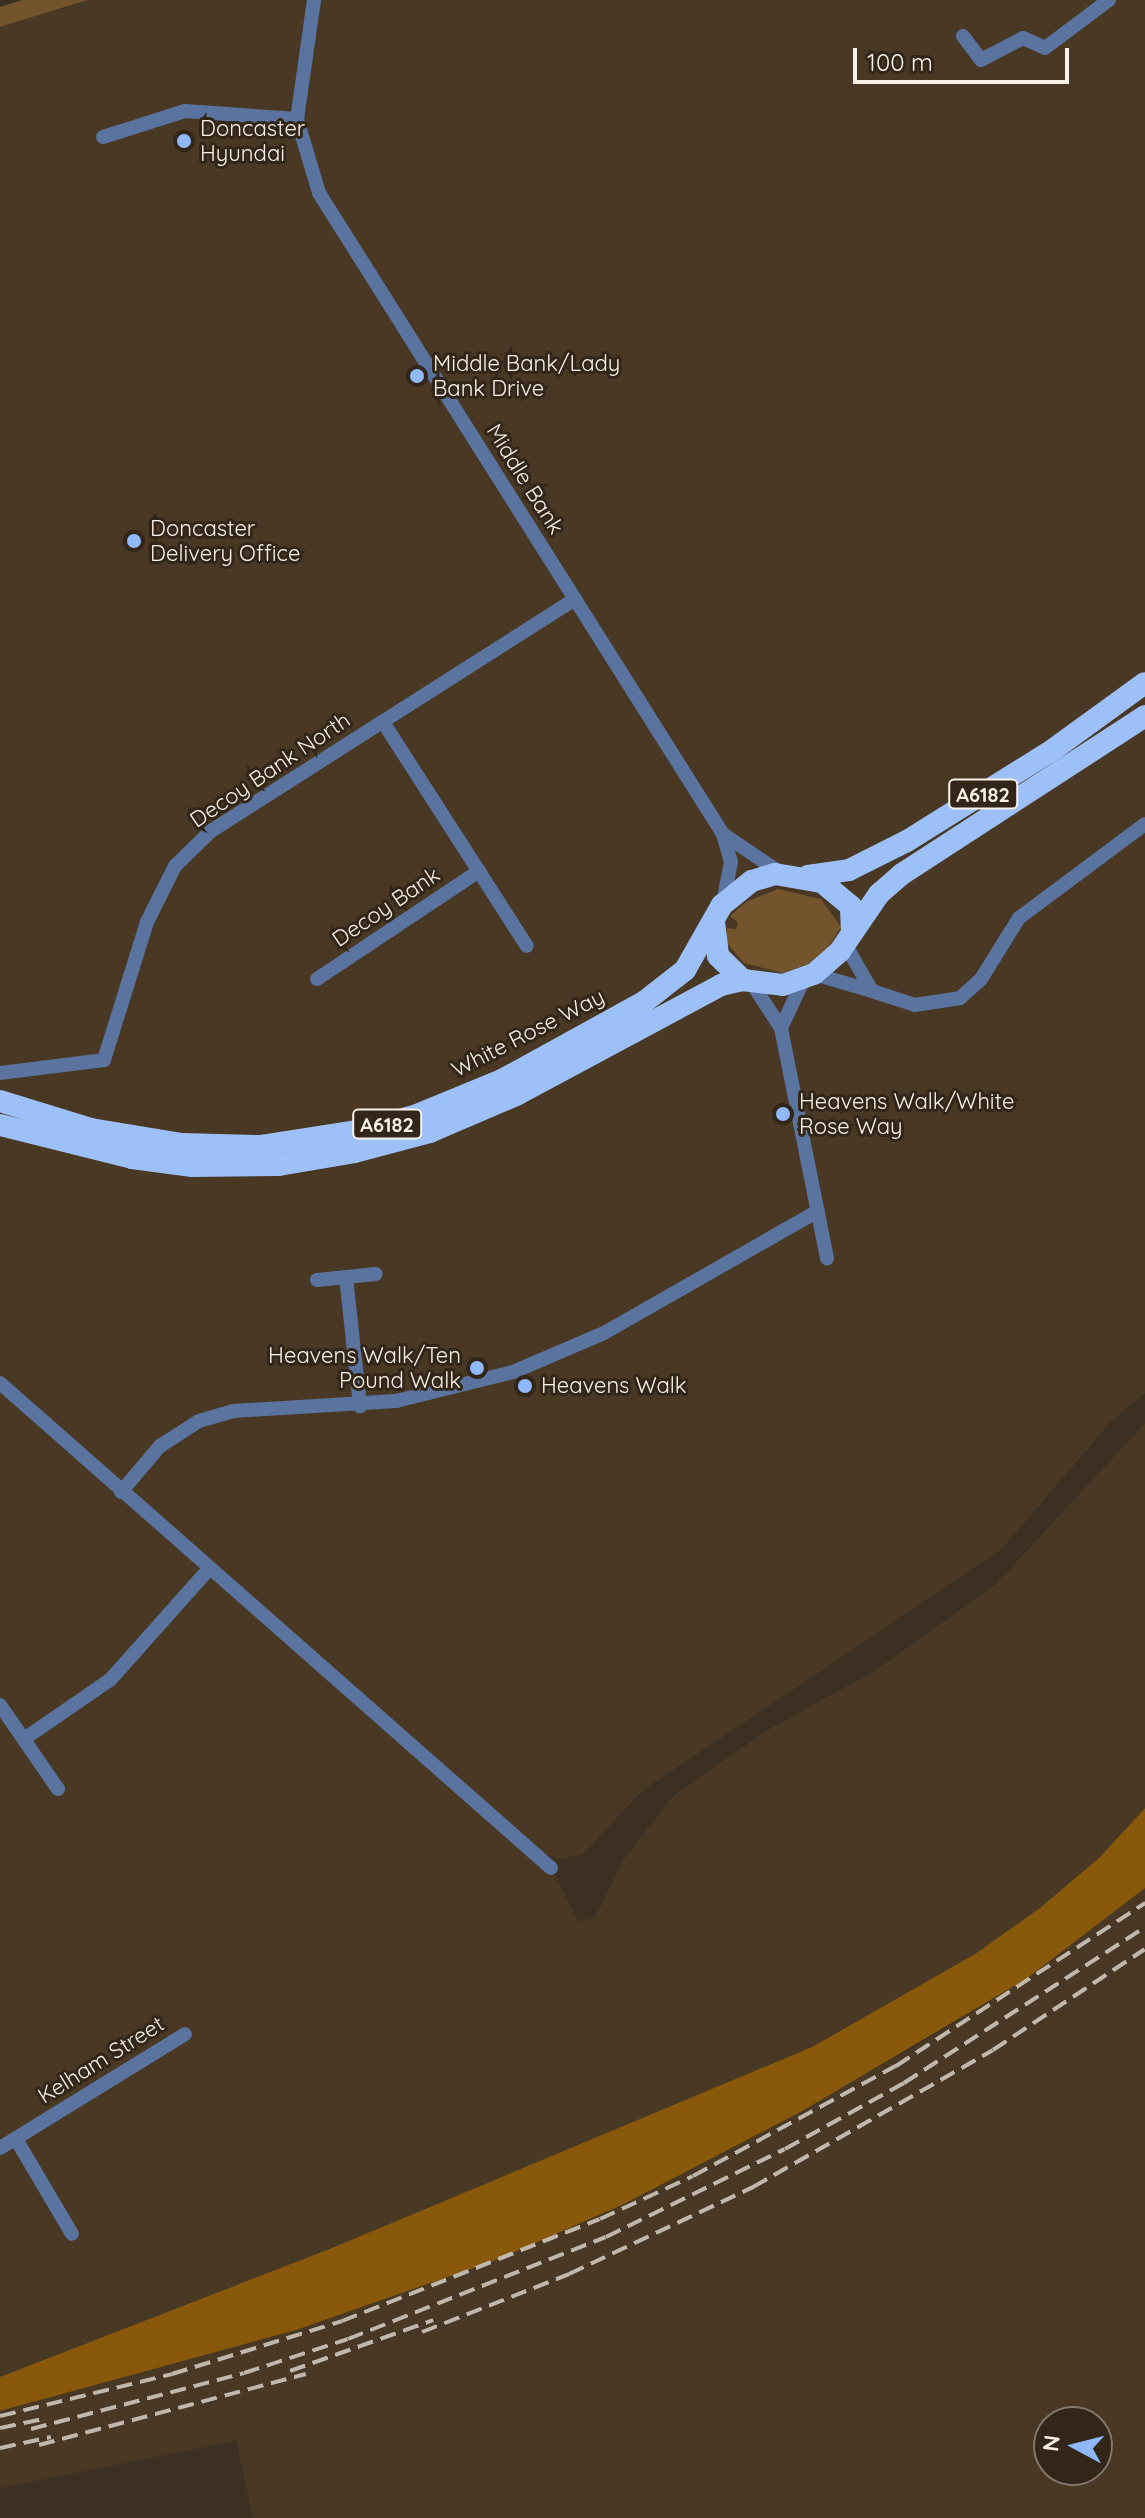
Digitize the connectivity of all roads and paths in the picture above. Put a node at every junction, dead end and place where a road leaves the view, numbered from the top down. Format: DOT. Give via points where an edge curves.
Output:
graph roads {
  1 [pos="314,0"];
  2 [pos="1109,0"];
  3 [pos="963,36"];
  4 [pos="297,119"];
  5 [pos="103,137"];
  6 [pos="575,599"];
  7 [pos="1145,683"];
  8 [pos="1145,716"];
  9 [pos="383,722"];
  10 [pos="1145,824"];
  11 [pos="723,834"];
  12 [pos="479,871"];
  13 [pos="783,874"];
  14 [pos="806,877"];
  15 [pos="718,913"];
  16 [pos="848,937"];
  17 [pos="527,946"];
  18 [pos="809,976"];
  19 [pos="317,979"];
  20 [pos="747,981"];
  21 [pos="872,991"];
  22 [pos="781,1028"];
  23 [pos="0,1073"];
  24 [pos="0,1101"];
  25 [pos="0,1125"];
  26 [pos="818,1211"];
  27 [pos="827,1258"];
  28 [pos="376,1274"];
  29 [pos="346,1277"];
  30 [pos="317,1280"];
  31 [pos="0,1383"];
  32 [pos="360,1406"];
  33 [pos="121,1492"];
  34 [pos="208,1570"];
  35 [pos="0,1705"];
  36 [pos="24,1739"];
  37 [pos="58,1789"];
  38 [pos="551,1868"];
  39 [pos="185,2034"];
  40 [pos="16,2139"];
  41 [pos="0,2148"];
  42 [pos="72,2234"];
  1 -- 4 [label="street, Middle Bank"];
  2 -- 3 [label="street" via="1045,48 1023,38 981,60"];
  4 -- 5 [label="street" via="185,111"];
  4 -- 6 [label="street, Middle Bank" via="319,193"];
  6 -- 9 [label="street, Decoy Bank North"];
  6 -- 11 [label="street, Middle Bank"];
  7 -- 14 [label="highway, White Rose Way / A6182" via="1054,749 907,841 849,870"];
  8 -- 16 [label="highway, A6182" via="902,874"];
  9 -- 12 [label="street"];
  9 -- 23 [label="street, Decoy Bank North" via="211,831 175,866 147,922 104,1060"];
  10 -- 21 [label="street" via="1019,918 981,979 960,998 915,1005"];
  11 -- 13 [label="street, Middle Bank"];
  11 -- 15 [label="street, Middle Bank" via="731,870"];
  12 -- 17 [label="street"];
  12 -- 19 [label="street, Decoy Bank"];
  13 -- 14 [label="highway, White Rose Way"];
  13 -- 15 [label="highway, White Rose Way" via="752,881"];
  14 -- 16 [label="highway, White Rose Way" via="841,893 851,906"];
  15 -- 20 [label="highway" via="712,944"];
  15 -- 24 [label="highway, White Rose Way / A6182" via="685,970 644,1002 502,1080 417,1115 363,1130 260,1146 182,1144 91,1129"];
  16 -- 18 [label="highway"];
  16 -- 21 [label="street"];
  18 -- 20 [label="highway" via="783,985"];
  18 -- 21 [label="street"];
  18 -- 22 [label="street" via="785,1010"];
  20 -- 22 [label="street"];
  20 -- 25 [label="highway, A6182" via="721,985 516,1095 430,1132 354,1152 279,1165 192,1166 63,1144"];
  22 -- 26 [label="street"];
  26 -- 27 [label="street"];
  26 -- 32 [label="street" via="570,1349 474,1383"];
  28 -- 29 [label="street"];
  29 -- 30 [label="street"];
  29 -- 32 [label="street"];
  31 -- 33 [label="street"];
  32 -- 33 [label="street" via="219,1413 160,1446"];
  33 -- 34 [label="street"];
  34 -- 36 [label="street" via="110,1680"];
  34 -- 38 [label="street"];
  35 -- 36 [label="street"];
  36 -- 37 [label="street"];
  39 -- 40 [label="street, Kelham Street"];
  40 -- 41 [label="street, Kelham Street"];
  40 -- 42 [label="street"];
}
